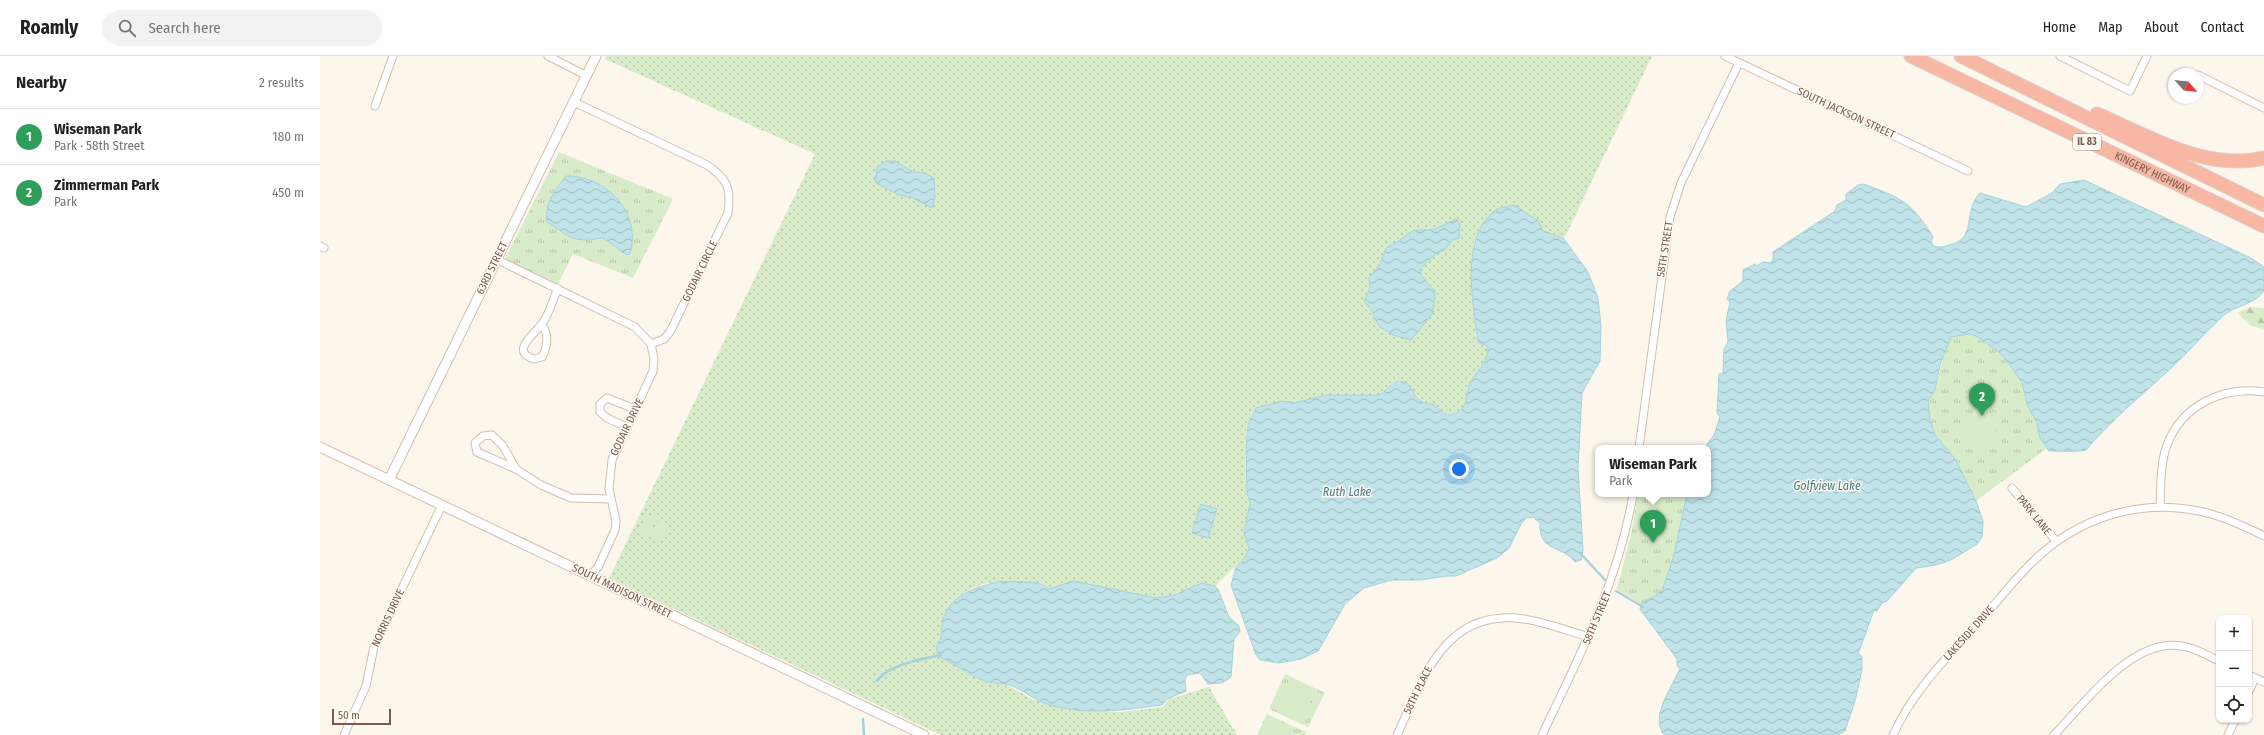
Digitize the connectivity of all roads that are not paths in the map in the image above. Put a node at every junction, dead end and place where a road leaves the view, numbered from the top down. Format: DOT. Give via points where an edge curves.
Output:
graph roads {
  1 [pos="393,56"];
  2 [pos="548,56"];
  3 [pos="596,56"];
  4 [pos="1725,56"];
  5 [pos="1911,56"];
  6 [pos="1961,56"];
  7 [pos="2060,56"];
  8 [pos="2147,56"];
  9 [pos="1739,63"];
  10 [pos="1989,70"];
  11 [pos="587,76"];
  12 [pos="2204,78"];
  13 [pos="574,102"];
  14 [pos="375,106"];
  15 [pos="2264,108"];
  16 [pos="2264,158"];
  17 [pos="1968,170"];
  18 [pos="2264,205"];
  19 [pos="2264,226"];
  20 [pos="496,259"];
  21 [pos="558,288"];
  22 [pos="541,325"];
  23 [pos="651,344"];
  24 [pos="2264,392"];
  25 [pos="636,409"];
  26 [pos="626,427"];
  27 [pos="1639,445"];
  28 [pos="321,450"];
  29 [pos="516,469"];
  30 [pos="390,480"];
  31 [pos="2012,488"];
  32 [pos="1632,497"];
  33 [pos="610,499"];
  34 [pos="442,505"];
  35 [pos="2160,506"];
  36 [pos="2264,536"];
  37 [pos="2056,541"];
  38 [pos="590,576"];
  39 [pos="1589,637"];
  40 [pos="2216,660"];
  41 [pos="2252,676"];
  42 [pos="2264,682"];
  43 [pos="2234,723"];
  44 [pos="344,735"];
  45 [pos="924,735"];
  46 [pos="1397,735"];
  47 [pos="1542,735"];
  48 [pos="1893,735"];
  49 [pos="2054,735"];
  50 [pos="2228,735"];
  1 -- 14 [label="street"];
  2 -- 11 [label="street"];
  3 -- 11 [label="street, 63RD STREET"];
  4 -- 9 [label="street, SOUTH JACKSON STREET"];
  5 -- 19 [label="highway, KINGERY HIGHWAY / IL 83"];
  6 -- 10 [label="highway, KINGERY HIGHWAY / IL 83"];
  7 -- 8 [label="street" via="2130,91"];
  9 -- 17 [label="street, SOUTH JACKSON STREET"];
  9 -- 27 [label="street, 58TH STREET" via="1681,183 1670,217"];
  10 -- 16 [label="highway" via="2202,157 2227,160"];
  10 -- 18 [label="highway, KINGERY HIGHWAY / IL 83"];
  11 -- 13 [label="street, 63RD STREET"];
  12 -- 15 [label="street"];
  13 -- 20 [label="street, 63RD STREET"];
  13 -- 23 [label="street, GODAIR CIRCLE" via="707,165 720,174 727,183 730,197 728,213 670,332 664,339"];
  20 -- 21 [label="street"];
  20 -- 30 [label="street, 63RD STREET"];
  21 -- 22 [label="street"];
  21 -- 23 [label="street" via="635,328"];
  22 -- 22 [label="street" via="524,346 526,355 534,359 542,357 547,346 546,331"];
  23 -- 25 [label="street, GODAIR DRIVE" via="653,371"];
  24 -- 35 [label="street" via="2221,394 2199,405 2180,423 2172,434 2164,457"];
  25 -- 26 [label="street, GODAIR DRIVE"];
  25 -- 26 [label="street" via="607,398 600,404 603,416"];
  26 -- 33 [label="street, GODAIR DRIVE" via="612,460 609,475"];
  28 -- 30 [label="street, SOUTH MADISON STREET"];
  29 -- 29 [label="street" via="477,452 475,443 483,436 492,434 503,446"];
  29 -- 33 [label="street" via="541,485 571,498"];
  30 -- 34 [label="street, SOUTH MADISON STREET"];
  31 -- 37 [label="street, PARK LANE"];
  32 -- 39 [label="street, 58TH STREET" via="1620,557"];
  33 -- 38 [label="street, GODAIR DRIVE" via="614,511 615,530 598,567"];
  34 -- 38 [label="street, SOUTH MADISON STREET"];
  34 -- 44 [label="street, NORRIS DRIVE" via="374,647 366,686"];
  35 -- 36 [label="street, LAKESIDE DRIVE" via="2213,514"];
  35 -- 37 [label="street, LAKESIDE DRIVE" via="2107,515 2080,526"];
  37 -- 48 [label="street, LAKESIDE DRIVE" via="2025,569 1928,679"];
  38 -- 45 [label="street, SOUTH MADISON STREET"];
  39 -- 46 [label="street, 58TH PLACE" via="1522,619 1479,622 1458,634 1443,647 1429,668"];
  39 -- 47 [label="street, 58TH STREET"];
  40 -- 49 [label="street" via="2193,649 2168,645 2154,648 2128,660"];
  41 -- 42 [label="street"];
  43 -- 50 [label="street"];
}
